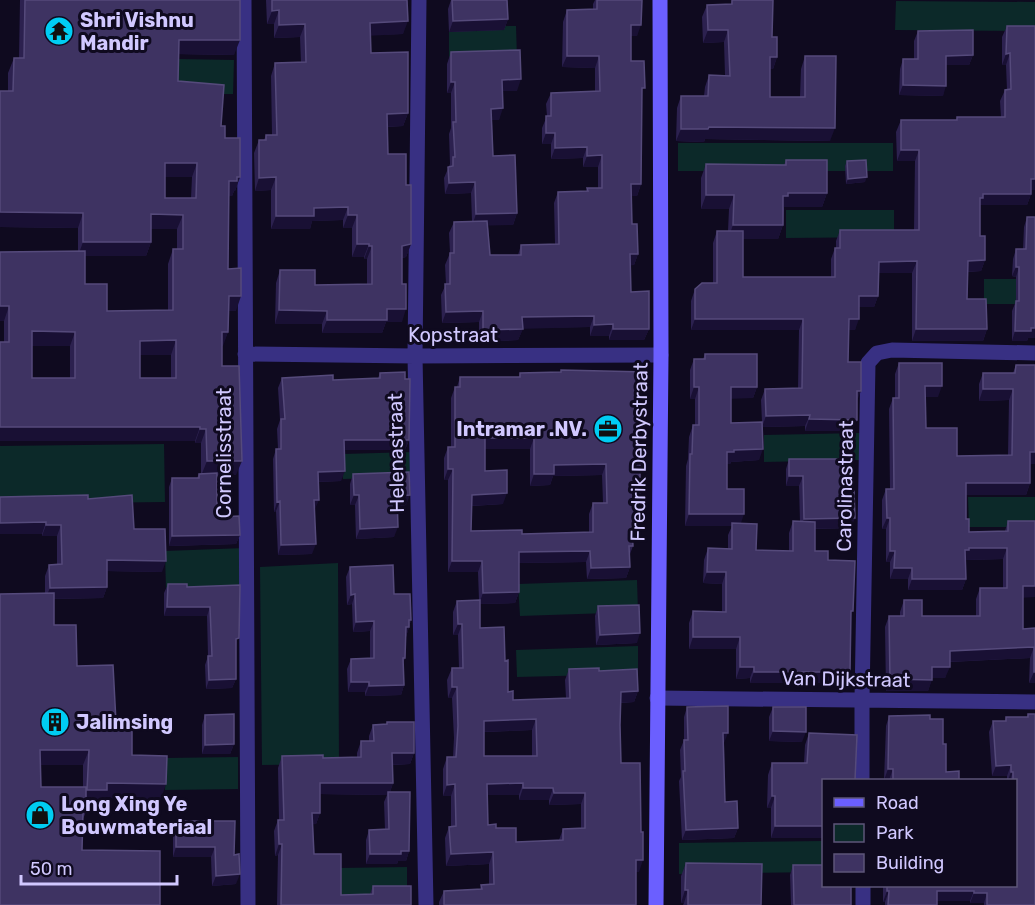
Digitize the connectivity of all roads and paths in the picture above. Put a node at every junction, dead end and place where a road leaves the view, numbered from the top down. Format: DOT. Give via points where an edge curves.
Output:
graph roads {
  1 [pos="244,0"];
  2 [pos="419,0"];
  3 [pos="660,0"];
  4 [pos="1035,353"];
  5 [pos="245,354"];
  6 [pos="661,355"];
  7 [pos="415,356"];
  8 [pos="657,698"];
  9 [pos="861,699"];
  10 [pos="1035,702"];
  11 [pos="862,779"];
  12 [pos="863,887"];
  13 [pos="248,905"];
  14 [pos="426,905"];
  15 [pos="656,905"];
  16 [pos="863,905"];
  1 -- 5 [label="street, Cornelisstraat"];
  2 -- 7 [label="street, Helenastraat"];
  3 -- 6 [label="main road, Fredrik Derbystraat"];
  4 -- 9 [label="street, Carolinastraat" via="892,350 877,352 868,363"];
  5 -- 7 [label="street, Kopstraat"];
  5 -- 13 [label="street, Cornelisstraat"];
  6 -- 7 [label="street, Kopstraat"];
  6 -- 8 [label="main road, Fredrik Derbystraat"];
  7 -- 14 [label="street, Helenastraat"];
  8 -- 9 [label="street, Van Dijkstraat"];
  8 -- 15 [label="main road, Fredrik Derbystraat"];
  9 -- 10 [label="street, Van Dijkstraat"];
  9 -- 11 [label="street, Carolinastraat"];
  12 -- 16 [label="street"];
}
